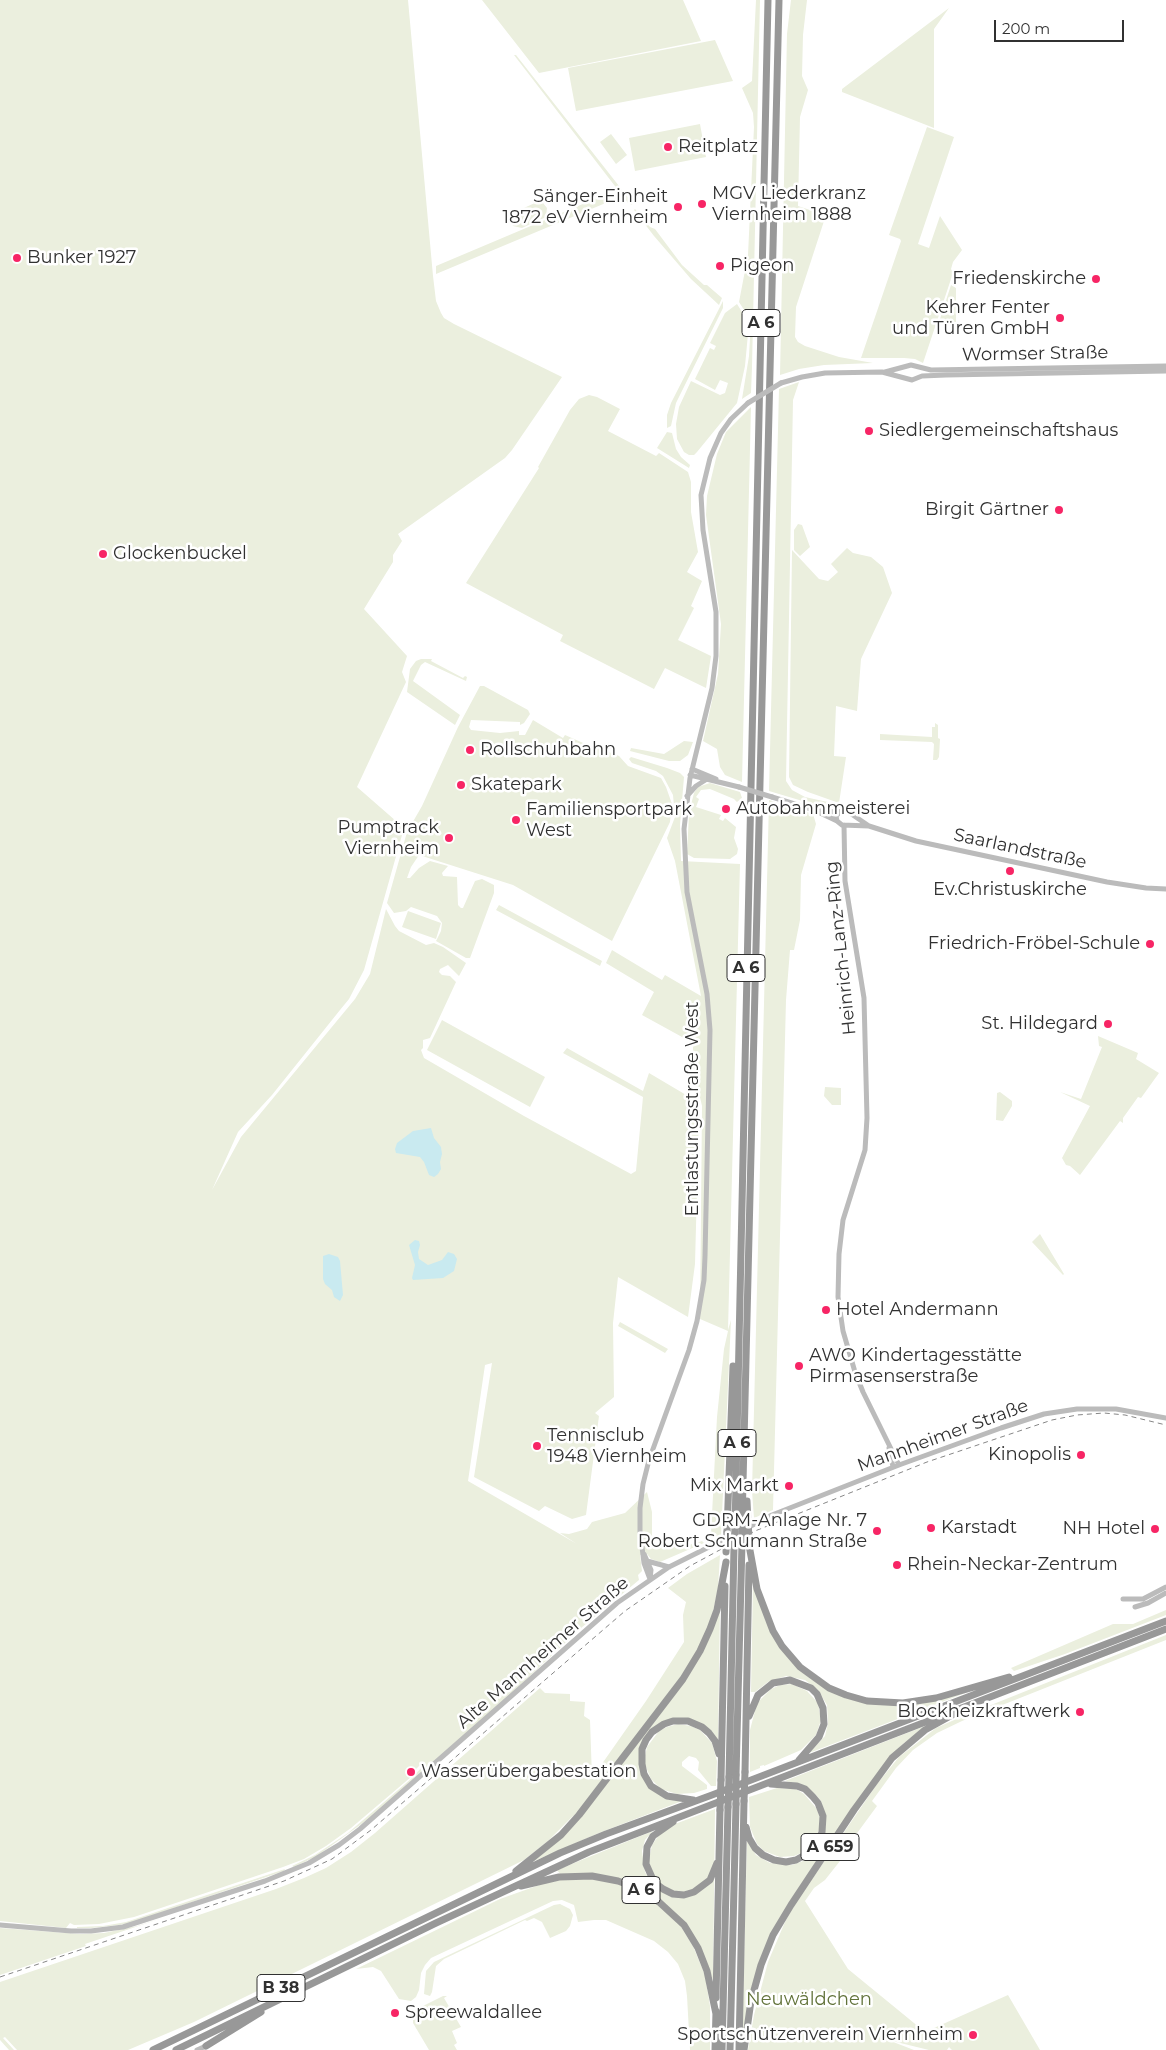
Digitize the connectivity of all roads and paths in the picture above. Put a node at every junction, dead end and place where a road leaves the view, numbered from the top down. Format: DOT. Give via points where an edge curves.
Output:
graph roads {
  1 [pos="768,0"];
  2 [pos="780,0"];
  3 [pos="906,366"];
  4 [pos="1166,366"];
  5 [pos="917,367"];
  6 [pos="1166,371"];
  7 [pos="882,372"];
  8 [pos="906,378"];
  9 [pos="917,378"];
  10 [pos="691,772"];
  11 [pos="706,780"];
  12 [pos="720,782"];
  13 [pos="687,797"];
  14 [pos="814,810"];
  15 [pos="840,812"];
  16 [pos="851,815"];
  17 [pos="837,821"];
  18 [pos="846,825"];
  19 [pos="869,826"];
  20 [pos="1166,889"];
  21 [pos="738,1336"];
  22 [pos="1166,1418"];
  23 [pos="888,1445"];
  24 [pos="899,1465"];
  25 [pos="892,1467"];
  26 [pos="737,1530"];
  27 [pos="747,1542"];
  28 [pos="642,1546"];
  29 [pos="648,1561"];
  30 [pos="726,1562"];
  31 [pos="670,1567"];
  32 [pos="650,1579"];
  33 [pos="1166,1588"];
  34 [pos="1166,1594"];
  35 [pos="1123,1600"];
  36 [pos="1135,1607"];
  37 [pos="1166,1621"];
  38 [pos="1166,1629"];
  39 [pos="1035,1671"];
  40 [pos="989,1697"];
  41 [pos="746,1723"];
  42 [pos="797,1762"];
  43 [pos="721,1769"];
  44 [pos="733,1776"];
  45 [pos="764,1784"];
  46 [pos="696,1800"];
  47 [pos="744,1812"];
  48 [pos="684,1815"];
  49 [pos="719,1858"];
  50 [pos="504,1879"];
  51 [pos="496,1894"];
  52 [pos="436,1923"];
  53 [pos="0,1925"];
  54 [pos="268,2005"];
  55 [pos="716,2014"];
  56 [pos="206,2046"];
  57 [pos="155,2049"];
  58 [pos="147,2050"];
  59 [pos="176,2050"];
  60 [pos="197,2050"];
  61 [pos="715,2050"];
  62 [pos="722,2050"];
  63 [pos="730,2050"];
  64 [pos="738,2050"];
  65 [pos="744,2050"];
  1 -- 21 [label="highway, A 6"];
  2 -- 27 [label="highway, A 6, bridge" via="745,1458"];
  3 -- 5 [label="main road, Wormser Straße"];
  3 -- 7 [label="main road, Entlastungsstraße West"];
  3 -- 8 [label="main road"];
  4 -- 5 [label="main road, Wormser Straße" via="938,370"];
  5 -- 9 [label="main road"];
  6 -- 9 [label="main road"];
  7 -- 8 [label="main road, Entlastungsstraße West"];
  7 -- 10 [label="main road, Entlastungsstraße West, bridge" via="813,375 781,383 748,403 731,419 717,441 706,469 702,495 703,530 714,594 717,637 712,688"];
  8 -- 9 [label="main road"];
  10 -- 11 [label="main road"];
  10 -- 12 [label="main road"];
  10 -- 13 [label="main road, Entlastungsstraße West"];
  11 -- 12 [label="main road"];
  11 -- 13 [label="main road"];
  12 -- 14 [label="main road, bridge"];
  13 -- 28 [label="main road, Entlastungsstraße West" via="684,837 687,892 707,994 710,1030 704,1280 689,1350 643,1484 639,1516"];
  14 -- 15 [label="main road"];
  14 -- 17 [label="main road"];
  15 -- 16 [label="main road" via="845,810"];
  15 -- 17 [label="main road" via="836,816"];
  16 -- 18 [label="main road"];
  16 -- 19 [label="main road, Saarlandstraße"];
  17 -- 18 [label="main road"];
  18 -- 19 [label="main road, Saarlandstraße"];
  18 -- 23 [label="main road, Heinrich-Lanz-Ring" via="845,879 864,998 867,1118 865,1150 843,1220 838,1292 848,1354"];
  19 -- 20 [label="main road, Saarlandstraße" via="916,840 1107,882"];
  21 -- 26 [label="highway, A 6"];
  21 -- 30 [label="highway, bridge" via="731,1396"];
  22 -- 24 [label="main road, Mannheimer Straße" via="1116,1409 1066,1410 1007,1426"];
  23 -- 24 [label="main road, Heinrich-Lanz-Ring"];
  23 -- 25 [label="main road, Heinrich-Lanz-Ring"];
  24 -- 25 [label="main road, Mannheimer Straße"];
  25 -- 26 [label="main road, Mannheimer Straße"];
  26 -- 31 [label="main road, Alte Mannheimer Straße"];
  26 -- 44 [label="highway, A 6, bridge" via="734,1547"];
  27 -- 39 [label="highway, A 6" via="762,1606 778,1640 807,1673 836,1692 867,1701 903,1703 936,1698"];
  27 -- 41 [label="highway, A 6"];
  27 -- 44 [label="highway, A 6"];
  28 -- 29 [label="main road, Entlastungsstraße West"];
  28 -- 32 [label="main road, Entlastungsstraße West" via="645,1570"];
  29 -- 31 [label="main road"];
  29 -- 32 [label="main road, Entlastungsstraße West"];
  30 -- 43 [label="highway"];
  30 -- 50 [label="highway" via="710,1629 682,1678 562,1835"];
  31 -- 32 [label="main road, Alte Mannheimer Straße"];
  32 -- 53 [label="main road, Alte Mannheimer Straße" via="586,1629 424,1775 339,1846 309,1863 143,1922 106,1930 71,1931"];
  33 -- 35 [label="main road" via="1142,1599"];
  34 -- 36 [label="main road"];
  37 -- 39 [label="highway"];
  38 -- 40 [label="highway, A 659"];
  39 -- 42 [label="highway"];
  40 -- 45 [label="highway, A 659"];
  40 -- 65 [label="highway, A 659" via="913,1738 888,1764 854,1810 773,1935 754,1986"];
  41 -- 42 [label="highway" via="758,1695 773,1683 790,1680 811,1688 823,1708 824,1724 819,1737"];
  41 -- 47 [label="highway, A 6, bridge"];
  42 -- 46 [label="highway"];
  43 -- 46 [label="highway" via="715,1741 697,1724 673,1720 652,1732 642,1754 646,1778 662,1794"];
  43 -- 49 [label="highway, A 6, bridge"];
  44 -- 62 [label="highway, A 6, bridge" via="728,1807"];
  44 -- 63 [label="highway, A 6, bridge" via="736,1804"];
  45 -- 47 [label="highway" via="791,1784 814,1797 823,1816 817,1844 812,1851 796,1860 780,1862 768,1858 751,1842"];
  45 -- 48 [label="highway, A 659"];
  46 -- 50 [label="highway" via="597,1838"];
  47 -- 64 [label="highway"];
  48 -- 49 [label="highway, A 659" via="653,1836 647,1847 646,1864 654,1882 673,1894 694,1892 710,1880"];
  48 -- 51 [label="highway, A 659"];
  49 -- 55 [label="highway, A 6"];
  50 -- 57 [label="highway, B 38"];
  51 -- 52 [label="highway, A 659"];
  51 -- 55 [label="highway, A 6" via="544,1879 574,1875 618,1881 640,1889 673,1913 694,1939 707,1971"];
  52 -- 54 [label="highway, B 38"];
  54 -- 56 [label="highway" via="256,2016"];
  54 -- 59 [label="highway, B 38"];
  55 -- 61 [label="highway, A 6"];
  56 -- 60 [label="main road"];
  57 -- 58 [label="highway"];
}
